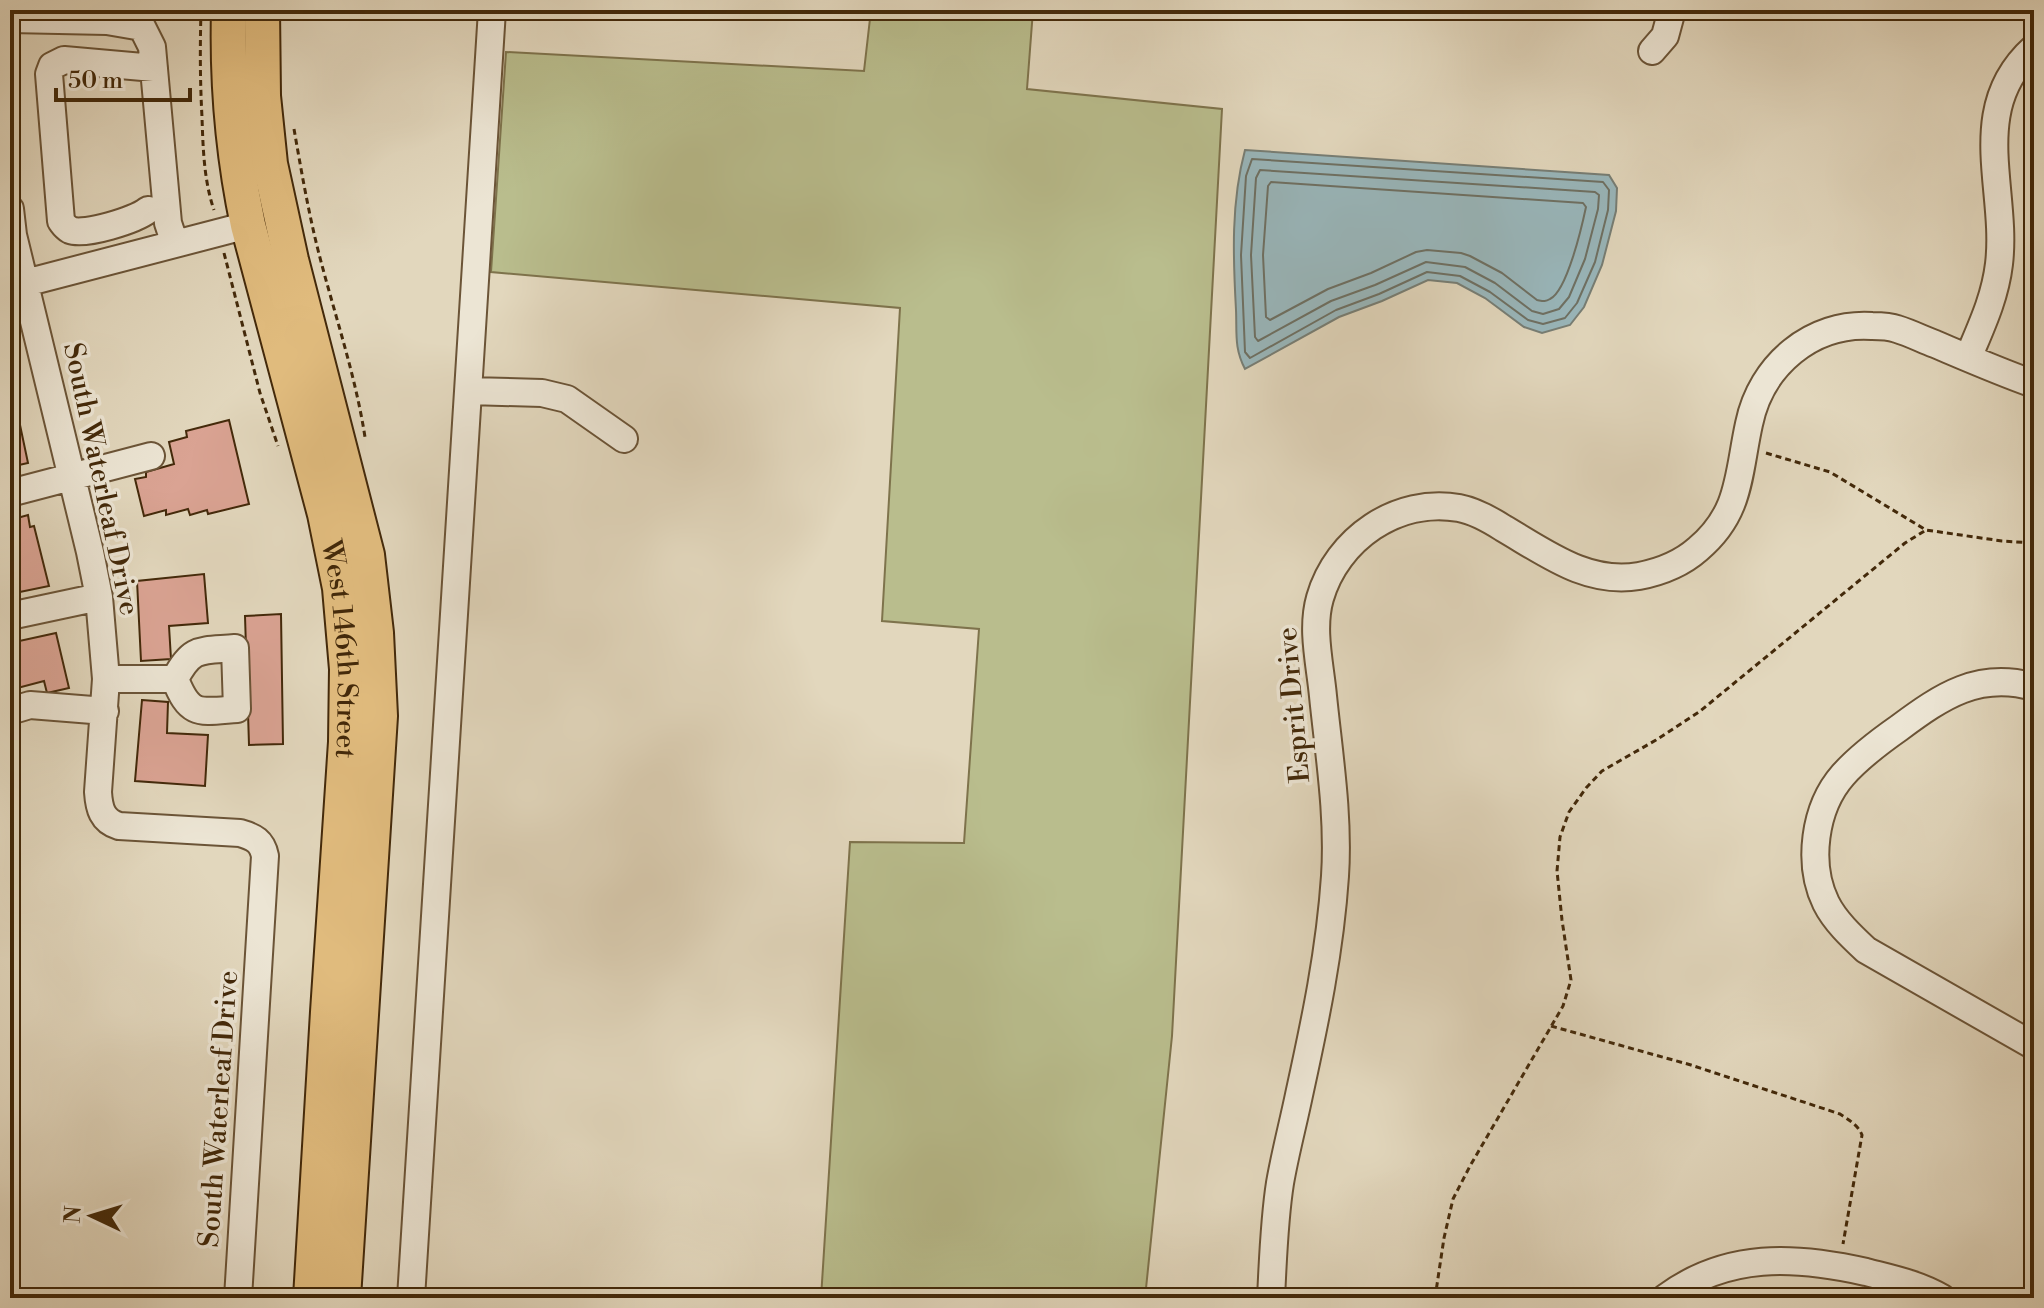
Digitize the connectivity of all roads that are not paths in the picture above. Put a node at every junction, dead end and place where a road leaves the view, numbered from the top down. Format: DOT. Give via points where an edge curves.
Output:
graph roads {
  1 [pos="229,10"];
  2 [pos="262,10"];
  3 [pos="492,10"];
  4 [pos="1672,10"];
  5 [pos="108,15"];
  6 [pos="10,19"];
  7 [pos="2034,48"];
  8 [pos="1652,51"];
  9 [pos="154,68"];
  10 [pos="157,208"];
  11 [pos="10,209"];
  12 [pos="248,225"];
  13 [pos="175,244"];
  14 [pos="18,285"];
  15 [pos="1968,358"];
  16 [pos="2034,384"];
  17 [pos="469,391"];
  18 [pos="624,439"];
  19 [pos="151,456"];
  20 [pos="73,477"];
  21 [pos="10,493"];
  22 [pos="99,597"];
  23 [pos="10,616"];
  24 [pos="106,679"];
  25 [pos="175,679"];
  26 [pos="2034,687"];
  27 [pos="10,711"];
  28 [pos="105,711"];
  29 [pos="2034,1046"];
  30 [pos="238,1298"];
  31 [pos="311,1298"];
  32 [pos="343,1298"];
  33 [pos="411,1298"];
  34 [pos="1271,1298"];
  35 [pos="1665,1298"];
  36 [pos="1942,1298"];
  1 -- 12 [label="main road, West 146th Street" via="232,126"];
  2 -- 32 [label="main road, West 146th Street" via="270,164 367,555 376,633 380,716"];
  3 -- 17 [label="street"];
  4 -- 8 [label="street" via="1665,36"];
  5 -- 6 [label="street"];
  5 -- 9 [label="street" via="142,27"];
  7 -- 15 [label="street" via="2011,77 1995,122 1999,262 1989,309"];
  9 -- 10 [label="street"];
  9 -- 10 [label="street" via="64,60 49,74 61,221 66,228 74,231 99,214"];
  10 -- 13 [label="street"];
  11 -- 14 [label="street, South Waterleaf Drive"];
  12 -- 13 [label="street"];
  12 -- 31 [label="main road, West 146th Street" via="325,514 340,588 347,669"];
  13 -- 14 [label="street"];
  14 -- 20 [label="street, South Waterleaf Drive"];
  15 -- 16 [label="street, Esprit Drive"];
  15 -- 34 [label="street, Esprit Drive" via="1893,327 1862,325 1837,328 1794,349 1778,363 1756,399 1729,513 1698,549 1649,574 1624,579 1578,571 1460,508 1437,506 1387,518 1348,546 1319,599 1315,626 1333,788 1335,871 1319,1006 1280,1183"];
  17 -- 18 [label="street" via="567,399"];
  17 -- 33 [label="street"];
  19 -- 20 [label="street"];
  20 -- 21 [label="street"];
  20 -- 22 [label="street, South Waterleaf Drive"];
  22 -- 23 [label="street"];
  22 -- 24 [label="street, South Waterleaf Drive"];
  24 -- 25 [label="street"];
  24 -- 28 [label="street, South Waterleaf Drive"];
  26 -- 29 [label="street" via="2001,682 1959,689 1887,737 1831,792 1815,851 1826,903 1866,950"];
  27 -- 28 [label="street" via="30,705"];
  28 -- 30 [label="street, South Waterleaf Drive" via="98,792 99,806 111,824 240,833 263,846"];
  35 -- 36 [label="street" via="1700,1277 1771,1260 1839,1267 1910,1283"];
}
